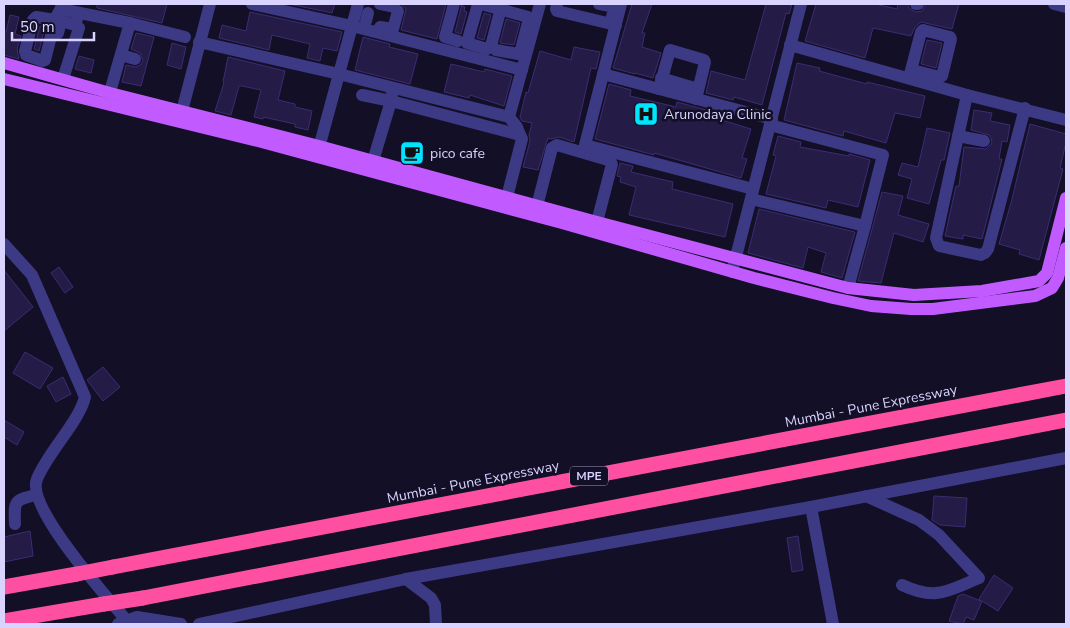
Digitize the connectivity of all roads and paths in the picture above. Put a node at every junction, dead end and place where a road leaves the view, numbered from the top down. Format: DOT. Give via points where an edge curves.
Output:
graph roads {
  1 [pos="210,4"];
  2 [pos="253,4"];
  3 [pos="358,4"];
  4 [pos="380,4"];
  5 [pos="454,4"];
  6 [pos="480,4"];
  7 [pos="557,4"];
  8 [pos="599,4"];
  9 [pos="621,4"];
  10 [pos="801,4"];
  11 [pos="1054,4"];
  12 [pos="501,6"];
  13 [pos="1066,7"];
  14 [pos="539,9"];
  15 [pos="67,15"];
  16 [pos="360,20"];
  17 [pos="130,23"];
  18 [pos="613,24"];
  19 [pos="185,37"];
  20 [pos="528,37"];
  21 [pos="199,42"];
  22 [pos="790,44"];
  23 [pos="463,46"];
  24 [pos="121,55"];
  25 [pos="135,59"];
  26 [pos="4,63"];
  27 [pos="505,65"];
  28 [pos="47,69"];
  29 [pos="522,70"];
  30 [pos="65,74"];
  31 [pos="339,74"];
  32 [pos="603,74"];
  33 [pos="4,79"];
  34 [pos="660,84"];
  35 [pos="394,87"];
  36 [pos="697,94"];
  37 [pos="362,95"];
  38 [pos="967,95"];
  39 [pos="108,99"];
  40 [pos="390,101"];
  41 [pos="993,101"];
  42 [pos="980,104"];
  43 [pos="1025,108"];
  44 [pos="182,111"];
  45 [pos="509,117"];
  46 [pos="1066,120"];
  47 [pos="771,122"];
  48 [pos="520,135"];
  49 [pos="958,136"];
  50 [pos="984,141"];
  51 [pos="318,152"];
  52 [pos="373,161"];
  53 [pos="752,194"];
  54 [pos="507,197"];
  55 [pos="1066,198"];
  56 [pos="537,206"];
  57 [pos="597,222"];
  58 [pos="865,226"];
  59 [pos="4,244"];
  60 [pos="1066,248"];
  61 [pos="735,258"];
  62 [pos="732,272"];
  63 [pos="848,288"];
  64 [pos="1066,386"];
  65 [pos="1066,420"];
  66 [pos="1066,458"];
  67 [pos="36,495"];
  68 [pos="866,496"];
  69 [pos="811,507"];
  70 [pos="15,524"];
  71 [pos="406,580"];
  72 [pos="902,585"];
  73 [pos="4,587"];
  74 [pos="228,620"];
  75 [pos="4,621"];
  76 [pos="123,623"];
  77 [pos="181,624"];
  78 [pos="199,624"];
  79 [pos="436,624"];
  80 [pos="833,624"];
  1 -- 21 [label="street"];
  2 -- 16 [label="street"];
  3 -- 16 [label="street"];
  4 -- 16 [label="street" via="396,9 392,30"];
  5 -- 23 [label="street" via="445,37"];
  6 -- 12 [label="street"];
  6 -- 23 [label="street"];
  7 -- 18 [label="street" via="557,11"];
  8 -- 18 [label="street" via="613,7"];
  9 -- 18 [label="street"];
  10 -- 22 [label="street"];
  11 -- 13 [label="street"];
  12 -- 14 [label="street"];
  12 -- 20 [label="street" via="528,17"];
  12 -- 23 [label="street" via="489,48"];
  14 -- 20 [label="street"];
  15 -- 17 [label="street"];
  15 -- 28 [label="street"];
  15 -- 30 [label="street" via="79,28"];
  16 -- 23 [label="street"];
  16 -- 31 [label="street"];
  17 -- 19 [label="street"];
  17 -- 24 [label="street"];
  18 -- 32 [label="street"];
  20 -- 27 [label="street" via="520,53 502,51"];
  20 -- 29 [label="street"];
  21 -- 31 [label="street"];
  21 -- 44 [label="street"];
  22 -- 38 [label="street" via="911,74"];
  22 -- 47 [label="street"];
  23 -- 27 [label="street"];
  24 -- 25 [label="street"];
  24 -- 39 [label="street"];
  26 -- 28 [label="main road"];
  27 -- 29 [label="street"];
  28 -- 30 [label="main road"];
  29 -- 45 [label="street"];
  30 -- 39 [label="main road"];
  31 -- 35 [label="street"];
  31 -- 51 [label="street"];
  32 -- 34 [label="street"];
  32 -- 53 [label="street" via="585,145"];
  33 -- 39 [label="main road"];
  34 -- 36 [label="street"];
  34 -- 36 [label="street" via="670,50 704,60"];
  35 -- 40 [label="street"];
  35 -- 45 [label="street"];
  36 -- 47 [label="street"];
  37 -- 40 [label="street"];
  38 -- 41 [label="street"];
  38 -- 49 [label="street"];
  39 -- 44 [label="main road"];
  39 -- 51 [label="main road" via="258,141"];
  40 -- 48 [label="street"];
  40 -- 52 [label="street"];
  41 -- 42 [label="street" via="991,106"];
  41 -- 43 [label="street"];
  43 -- 46 [label="street"];
  43 -- 49 [label="street" via="988,249 981,255 939,246 936,242"];
  44 -- 51 [label="main road"];
  45 -- 48 [label="street"];
  47 -- 53 [label="street"];
  47 -- 58 [label="street" via="883,155"];
  48 -- 54 [label="street" via="522,139"];
  49 -- 50 [label="street"];
  51 -- 52 [label="main road"];
  51 -- 62 [label="main road"];
  52 -- 54 [label="main road"];
  53 -- 58 [label="street"];
  53 -- 61 [label="street"];
  54 -- 56 [label="main road"];
  55 -- 63 [label="main road" via="1047,273 1039,281 982,291 914,295"];
  56 -- 57 [label="main road"];
  56 -- 57 [label="street" via="552,148 557,145 612,164"];
  57 -- 61 [label="main road"];
  58 -- 63 [label="street"];
  59 -- 67 [label="street" via="32,276 85,396 83,406 36,480"];
  60 -- 62 [label="main road" via="1052,288 1035,296 933,308 871,306"];
  61 -- 62 [label="street"];
  61 -- 63 [label="main road"];
  64 -- 73 [label="highway, Mumbai - Pune Expressway / MPE, bridge"];
  65 -- 75 [label="highway, bridge" via="143,598"];
  66 -- 68 [label="street"];
  67 -- 70 [label="street" via="16,501"];
  67 -- 76 [label="street" via="74,558"];
  68 -- 69 [label="street"];
  68 -- 72 [label="street" via="919,520 956,552 979,578 940,594 918,593"];
  69 -- 71 [label="street"];
  69 -- 80 [label="street"];
  71 -- 74 [label="street"];
  71 -- 79 [label="street" via="431,598 435,605"];
  74 -- 78 [label="street"];
  76 -- 77 [label="street" via="137,617"];
}
